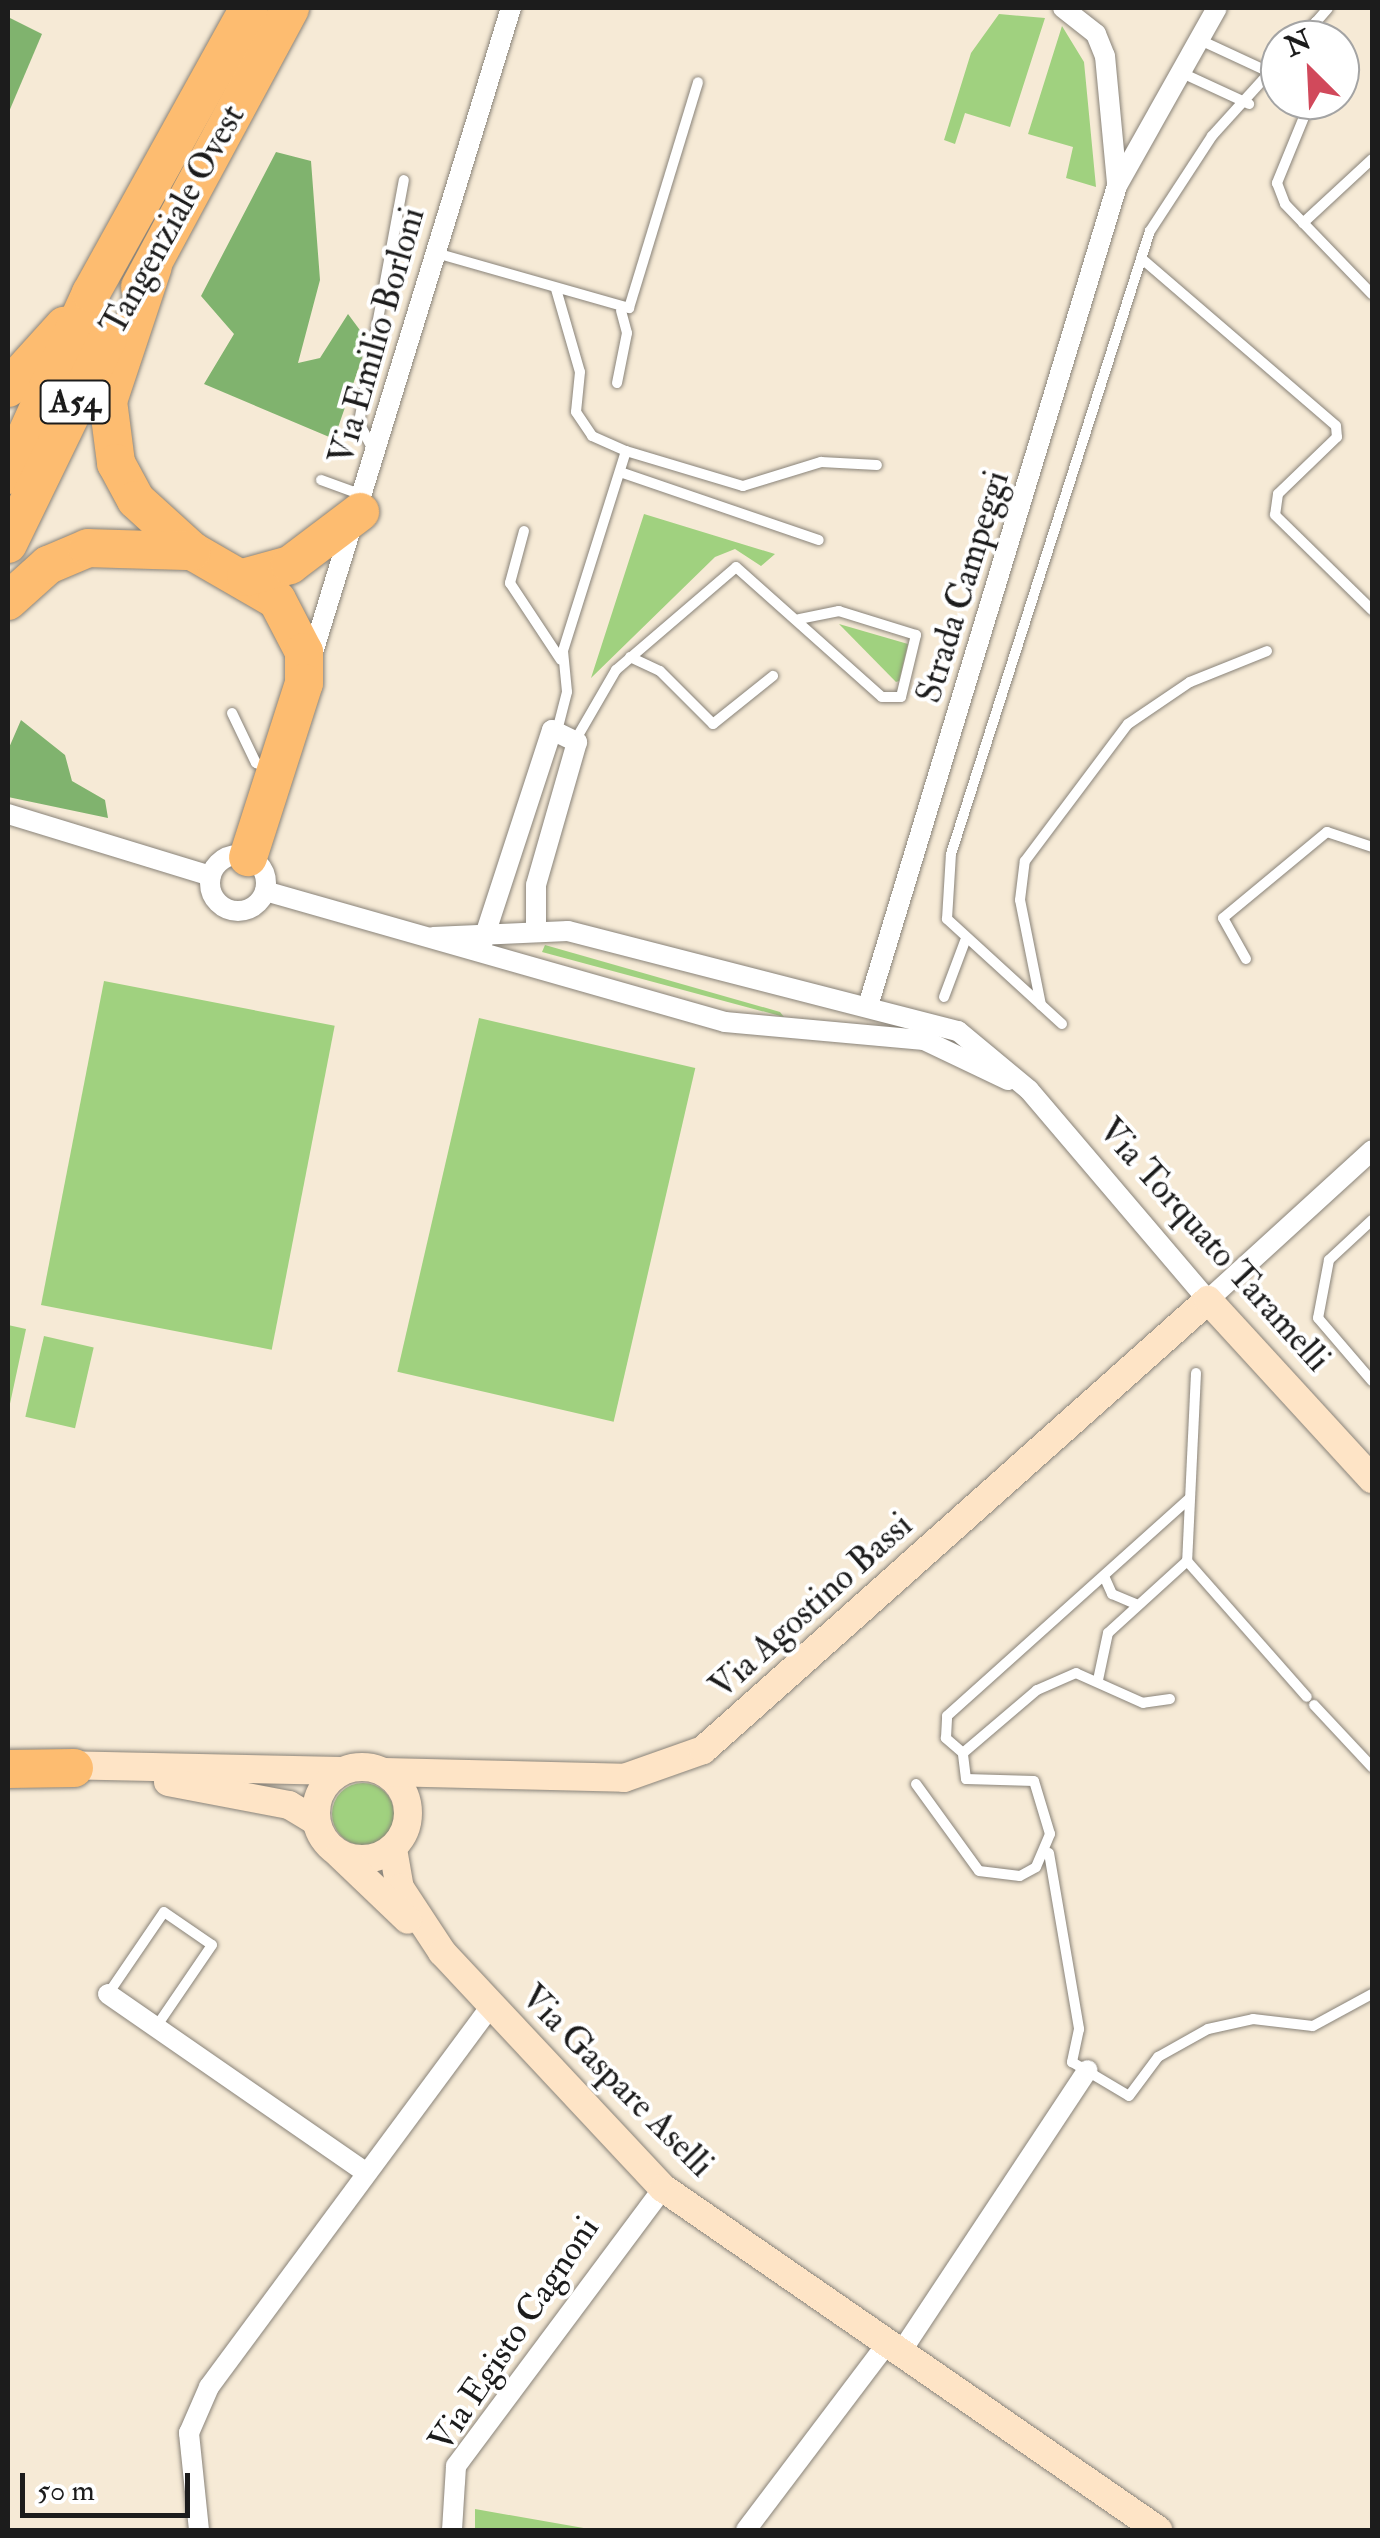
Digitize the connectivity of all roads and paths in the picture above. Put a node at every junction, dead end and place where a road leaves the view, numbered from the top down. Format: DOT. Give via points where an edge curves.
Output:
graph roads {
  1 [pos="249,8"];
  2 [pos="290,8"];
  3 [pos="511,8"];
  4 [pos="1063,8"];
  5 [pos="1218,8"];
  6 [pos="1200,40"];
  7 [pos="1260,68"];
  8 [pos="1178,72"];
  9 [pos="698,82"];
  10 [pos="1260,86"];
  11 [pos="1108,94"];
  12 [pos="1248,104"];
  13 [pos="1151,117"];
  14 [pos="1303,120"];
  15 [pos="1372,159"];
  16 [pos="404,180"];
  17 [pos="1117,186"];
  18 [pos="1303,223"];
  19 [pos="435,252"];
  20 [pos="1141,258"];
  21 [pos="153,266"];
  22 [pos="556,290"];
  23 [pos="91,293"];
  24 [pos="1372,294"];
  25 [pos="621,311"];
  26 [pos="617,383"];
  27 [pos="8,388"];
  28 [pos="626,451"];
  29 [pos="375,456"];
  30 [pos="877,466"];
  31 [pos="620,472"];
  32 [pos="8,474"];
  33 [pos="321,480"];
  34 [pos="363,504"];
  35 [pos="524,530"];
  36 [pos="819,540"];
  37 [pos="8,544"];
  38 [pos="192,551"];
  39 [pos="246,577"];
  40 [pos="8,602"];
  41 [pos="1372,610"];
  42 [pos="799,619"];
  43 [pos="1267,652"];
  44 [pos="630,657"];
  45 [pos="562,660"];
  46 [pos="773,676"];
  47 [pos="304,683"];
  48 [pos="232,713"];
  49 [pos="566,735"];
  50 [pos="276,770"];
  51 [pos="8,814"];
  52 [pos="1372,847"];
  53 [pos="248,857"];
  54 [pos="212,876"];
  55 [pos="265,892"];
  56 [pos="536,932"];
  57 [pos="965,940"];
  58 [pos="482,943"];
  59 [pos="1246,958"];
  60 [pos="811,992"];
  61 [pos="944,998"];
  62 [pos="868,1006"];
  63 [pos="1041,1006"];
  64 [pos="1062,1024"];
  65 [pos="810,1030"];
  66 [pos="1042,1105"];
  67 [pos="1372,1150"];
  68 [pos="1372,1220"];
  69 [pos="1208,1300"];
  70 [pos="1196,1373"];
  71 [pos="1372,1380"];
  72 [pos="1372,1479"];
  73 [pos="1190,1498"];
  74 [pos="1187,1561"];
  75 [pos="1104,1576"];
  76 [pos="1136,1604"];
  77 [pos="1098,1680"];
  78 [pos="1170,1699"];
  79 [pos="963,1753"];
  80 [pos="8,1758"];
  81 [pos="1372,1767"];
  82 [pos="86,1768"];
  83 [pos="8,1769"];
  84 [pos="342,1771"];
  85 [pos="386,1772"];
  86 [pos="460,1773"];
  87 [pos="916,1784"];
  88 [pos="409,1804"];
  89 [pos="316,1821"];
  90 [pos="393,1849"];
  91 [pos="1049,1853"];
  92 [pos="339,1854"];
  93 [pos="442,1952"];
  94 [pos="108,1994"];
  95 [pos="1372,1994"];
  96 [pos="489,2008"];
  97 [pos="156,2028"];
  98 [pos="1088,2070"];
  99 [pos="364,2171"];
  100 [pos="663,2188"];
  101 [pos="895,2347"];
  102 [pos="199,2530"];
  103 [pos="452,2530"];
  104 [pos="746,2530"];
  105 [pos="1158,2530"];
  1 -- 23 [label="highway, Tangenziale Ovest / A54"];
  2 -- 21 [label="highway, Tangenziale Ovest / A54"];
  3 -- 19 [label="street, Via Emilio Borloni"];
  4 -- 11 [label="street" via="1096,34"];
  5 -- 6 [label="street, Strada Campeggi"];
  6 -- 7 [label="lane"];
  6 -- 8 [label="street, Strada Campeggi"];
  8 -- 12 [label="lane"];
  8 -- 13 [label="street, Strada Campeggi"];
  9 -- 25 [label="lane" via="635,295"];
  10 -- 12 [label="lane"];
  11 -- 13 [label="street" via="1124,116"];
  11 -- 17 [label="street, Strada Campeggi"];
  12 -- 20 [label="lane" via="1176,184"];
  13 -- 17 [label="street, Strada Campeggi"];
  14 -- 18 [label="lane" via="1278,183"];
  15 -- 18 [label="lane"];
  16 -- 29 [label="lane" via="359,422"];
  17 -- 62 [label="street, Strada Campeggi"];
  18 -- 24 [label="lane"];
  19 -- 22 [label="lane"];
  19 -- 29 [label="street, Via Emilio Borloni"];
  20 -- 41 [label="lane" via="1336,426 1338,438 1278,494 1276,515"];
  20 -- 57 [label="lane" via="950,854 947,920"];
  21 -- 37 [label="highway, Tangenziale Ovest / A54"];
  21 -- 38 [label="highway" via="106,424 128,491"];
  22 -- 25 [label="lane"];
  22 -- 28 [label="lane" via="580,372 576,412 592,436"];
  23 -- 27 [label="highway"];
  23 -- 32 [label="highway, Tangenziale Ovest / A54"];
  25 -- 26 [label="lane" via="627,333"];
  28 -- 30 [label="lane" via="743,486 822,462"];
  28 -- 31 [label="lane"];
  29 -- 34 [label="street, Via Emilio Borloni"];
  31 -- 36 [label="lane"];
  31 -- 45 [label="lane"];
  33 -- 34 [label="lane"];
  34 -- 39 [label="highway" via="290,565"];
  34 -- 47 [label="street, Via Emilio Borloni"];
  35 -- 45 [label="lane" via="510,584"];
  38 -- 39 [label="highway"];
  38 -- 40 [label="highway" via="88,548 48,564"];
  39 -- 47 [label="highway" via="295,626"];
  42 -- 42 [label="lane" via="882,696 901,697 916,635 839,611"];
  42 -- 44 [label="lane" via="736,567"];
  43 -- 63 [label="lane" via="1190,682 1128,724 1025,861 1020,900"];
  44 -- 46 [label="lane" via="660,671 713,724"];
  44 -- 49 [label="lane"];
  45 -- 49 [label="lane"];
  47 -- 50 [label="highway"];
  48 -- 50 [label="lane" via="256,763"];
  49 -- 56 [label="street" via="536,885"];
  49 -- 58 [label="street" via="546,733"];
  50 -- 53 [label="highway"];
  51 -- 54 [label="street"];
  52 -- 59 [label="lane" via="1328,832 1223,918"];
  53 -- 54 [label="street" via="230,856"];
  53 -- 55 [label="street" via="265,875"];
  54 -- 55 [label="street" via="212,893 230,910 248,909"];
  55 -- 58 [label="street, Via Torquato Taramelli" via="432,937"];
  56 -- 58 [label="street, Via Torquato Taramelli"];
  56 -- 60 [label="street, Via Torquato Taramelli" via="568,931"];
  57 -- 61 [label="lane"];
  57 -- 63 [label="lane"];
  58 -- 65 [label="street, Via Torquato Taramelli" via="726,1022"];
  60 -- 62 [label="street, Via Torquato Taramelli"];
  60 -- 65 [label="street" via="819,1012"];
  62 -- 66 [label="street, Via Torquato Taramelli" via="978,1041"];
  63 -- 64 [label="lane"];
  65 -- 66 [label="street, Via Torquato Taramelli" via="945,1046"];
  66 -- 69 [label="street, Via Torquato Taramelli"];
  67 -- 69 [label="street"];
  68 -- 71 [label="lane" via="1329,1260 1318,1318"];
  69 -- 72 [label="main road, Via Torquato Taramelli"];
  69 -- 86 [label="main road, Via Agostino Bassi" via="703,1750 624,1778"];
  70 -- 73 [label="lane"];
  73 -- 74 [label="lane"];
  73 -- 75 [label="lane"];
  74 -- 76 [label="lane"];
  74 -- 81 [label="lane"];
  75 -- 76 [label="lane" via="1112,1594"];
  75 -- 79 [label="lane" via="948,1716 946,1738"];
  76 -- 77 [label="lane" via="1108,1633"];
  77 -- 78 [label="lane" via="1143,1703"];
  77 -- 79 [label="lane" via="1054,1678"];
  79 -- 91 [label="lane" via="966,1778 1034,1781 1050,1818"];
  80 -- 82 [label="main road"];
  82 -- 83 [label="highway"];
  82 -- 84 [label="main road"];
  82 -- 89 [label="main road" via="290,1806"];
  84 -- 85 [label="main road"];
  84 -- 89 [label="main road" via="321,1792"];
  85 -- 86 [label="main road, Via Agostino Bassi"];
  85 -- 88 [label="main road"];
  86 -- 88 [label="main road" via="427,1783"];
  87 -- 91 [label="lane" via="979,1871 1020,1876"];
  88 -- 90 [label="main road"];
  89 -- 92 [label="main road"];
  90 -- 92 [label="main road" via="357,1860"];
  90 -- 93 [label="main road, Via Gaspare Aselli" via="400,1888"];
  91 -- 98 [label="lane" via="1078,2028 1072,2062"];
  92 -- 93 [label="main road, Via Gaspare Aselli"];
  93 -- 96 [label="main road, Via Gaspare Aselli"];
  94 -- 97 [label="street"];
  94 -- 97 [label="lane" via="164,1912 212,1945"];
  95 -- 98 [label="lane" via="1313,2026 1253,2019 1208,2029 1158,2057 1129,2096"];
  96 -- 99 [label="street"];
  96 -- 100 [label="main road, Via Gaspare Aselli"];
  97 -- 99 [label="street"];
  98 -- 101 [label="street"];
  99 -- 102 [label="street" via="209,2387 189,2433"];
  100 -- 101 [label="main road, Via Gaspare Aselli"];
  100 -- 103 [label="street, Via Egisto Cagnoni" via="456,2466"];
  101 -- 104 [label="street"];
  101 -- 105 [label="main road, Via Gaspare Aselli"];
}
